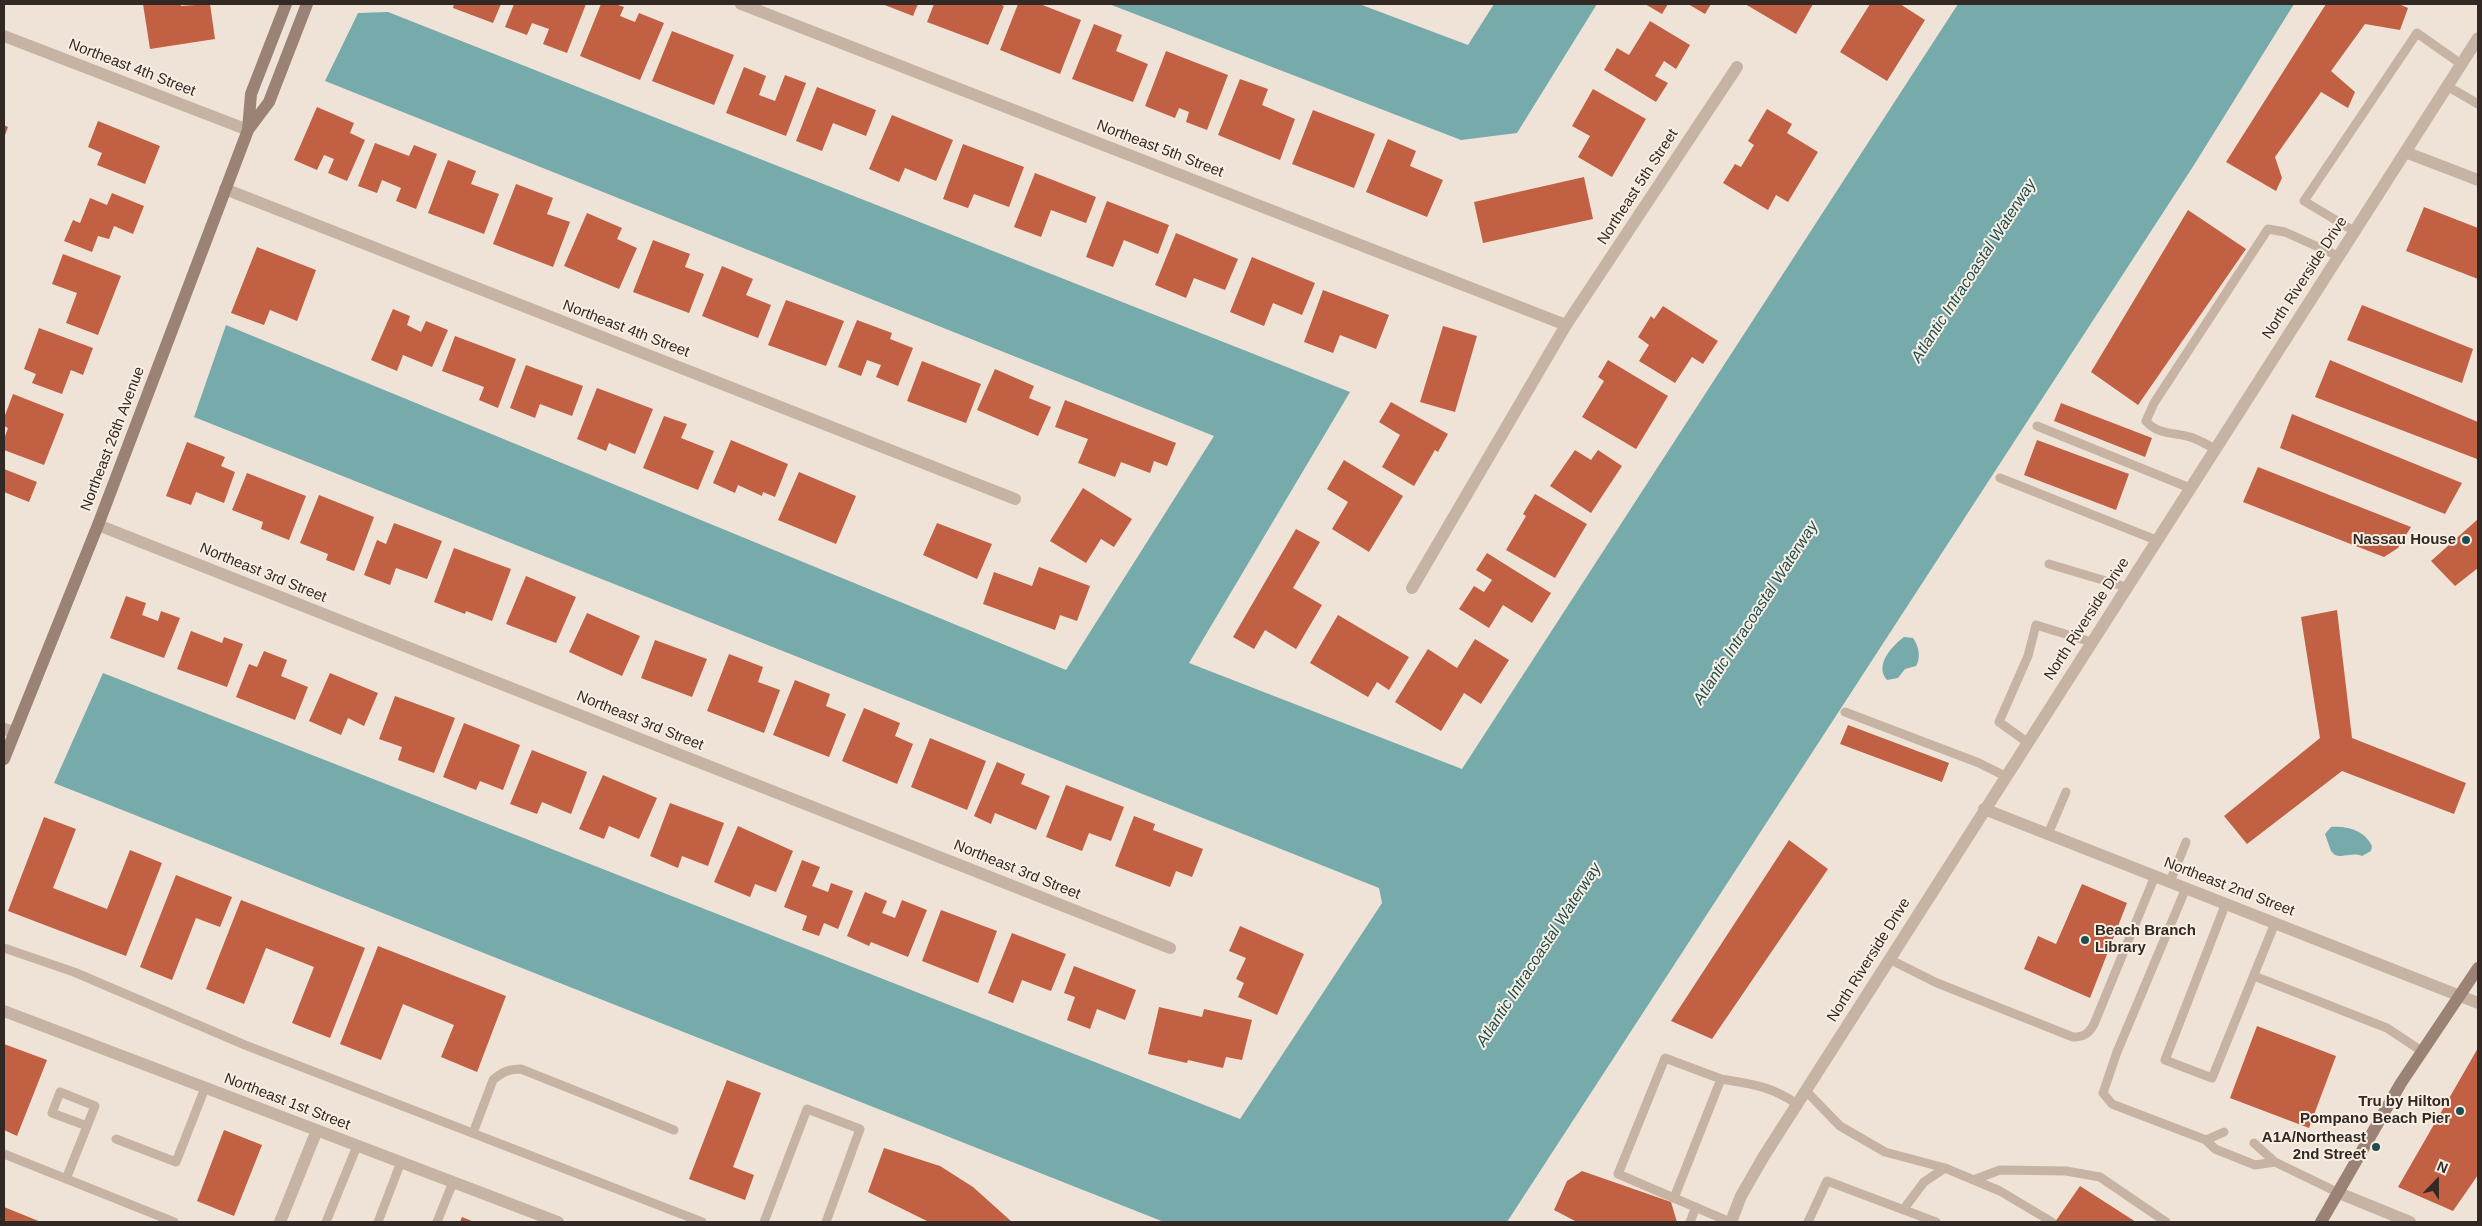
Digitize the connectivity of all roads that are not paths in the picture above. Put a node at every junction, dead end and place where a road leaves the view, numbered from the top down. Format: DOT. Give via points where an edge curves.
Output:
graph roads {
  1 [pos="286,4"];
  2 [pos="307,4"];
  3 [pos="741,4"];
  4 [pos="4,36"];
  5 [pos="2478,38"];
  6 [pos="2461,64"];
  7 [pos="1737,67"];
  8 [pos="2447,86"];
  9 [pos="2478,104"];
  10 [pos="248,130"];
  11 [pos="2405,152"];
  12 [pos="2478,180"];
  13 [pos="225,189"];
  14 [pos="2354,231"];
  15 [pos="2338,256"];
  16 [pos="1566,325"];
  17 [pos="2037,426"];
  18 [pos="2215,449"];
  19 [pos="2000,478"];
  20 [pos="2190,488"];
  21 [pos="1015,499"];
  22 [pos="98,525"];
  23 [pos="2156,540"];
  24 [pos="2049,564"];
  25 [pos="2126,587"];
  26 [pos="1412,588"];
  27 [pos="2091,642"];
  28 [pos="1845,712"];
  29 [pos="9,730"];
  30 [pos="2027,742"];
  31 [pos="4,759"];
  32 [pos="2005,776"];
  33 [pos="2066,792"];
  34 [pos="1984,809"];
  35 [pos="2048,834"];
  36 [pos="2186,842"];
  37 [pos="2155,876"];
  38 [pos="2170,882"];
  39 [pos="2186,888"];
  40 [pos="2226,904"];
  41 [pos="2275,923"];
  42 [pos="4,948"];
  43 [pos="1170,948"];
  44 [pos="1889,959"];
  45 [pos="2478,968"];
  46 [pos="2254,976"];
  47 [pos="2461,996"];
  48 [pos="2478,1003"];
  49 [pos="4,1011"];
  50 [pos="2423,1052"];
  51 [pos="1722,1079"];
  52 [pos="205,1088"];
  53 [pos="1805,1090"];
  54 [pos="1797,1104"];
  55 [pos="87,1126"];
  56 [pos="317,1130"];
  57 [pos="674,1130"];
  58 [pos="2224,1132"];
  59 [pos="473,1133"];
  60 [pos="116,1139"];
  61 [pos="2206,1140"];
  62 [pos="2254,1142"];
  63 [pos="357,1146"];
  64 [pos="4,1154"];
  65 [pos="401,1162"];
  66 [pos="2275,1162"];
  67 [pos="1944,1168"];
  68 [pos="66,1179"];
  69 [pos="1972,1180"];
  70 [pos="453,1182"];
  71 [pos="2339,1193"];
  72 [pos="1674,1198"];
  73 [pos="1696,1207"];
  74 [pos="1903,1210"];
  75 [pos="551,1221"];
  76 [pos="174,1222"];
  77 [pos="280,1222"];
  78 [pos="326,1222"];
  79 [pos="378,1222"];
  80 [pos="437,1222"];
  81 [pos="702,1222"];
  82 [pos="764,1222"];
  83 [pos="826,1222"];
  84 [pos="1690,1222"];
  85 [pos="1730,1222"];
  86 [pos="1808,1222"];
  87 [pos="1936,1222"];
  88 [pos="2052,1222"];
  89 [pos="2166,1222"];
  90 [pos="2322,1222"];
  91 [pos="2410,1222"];
  1 -- 10 [label="street, Northeast 26th Avenue" via="251,94"];
  2 -- 10 [label="street, Northeast 26th Avenue" via="269,102"];
  3 -- 16 [label="street, Northeast 5th Street"];
  4 -- 10 [label="street, Northeast 4th Street"];
  5 -- 6 [label="street, North Riverside Drive"];
  6 -- 8 [label="street, North Riverside Drive"];
  6 -- 14 [label="lane" via="2417,33 2304,201"];
  7 -- 16 [label="street, Northeast 5th Street"];
  8 -- 9 [label="lane"];
  8 -- 11 [label="street, North Riverside Drive"];
  10 -- 13 [label="street, Northeast 26th Avenue"];
  11 -- 12 [label="street"];
  11 -- 14 [label="street, North Riverside Drive"];
  13 -- 21 [label="street, Northeast 4th Street"];
  13 -- 22 [label="street, Northeast 26th Avenue"];
  14 -- 15 [label="street, North Riverside Drive"];
  15 -- 18 [label="street, North Riverside Drive"];
  15 -- 18 [label="lane" via="2285,232 2268,230 2154,403 2146,422 2150,426 2192,438"];
  16 -- 26 [label="street, Northeast 5th Street"];
  17 -- 20 [label="lane"];
  18 -- 20 [label="street, North Riverside Drive"];
  19 -- 23 [label="lane"];
  20 -- 23 [label="street, North Riverside Drive"];
  22 -- 29 [label="street, Northeast 26th Avenue"];
  22 -- 43 [label="street, Northeast 3rd Street"];
  23 -- 25 [label="street, North Riverside Drive"];
  24 -- 25 [label="lane"];
  25 -- 27 [label="street, North Riverside Drive"];
  27 -- 30 [label="street, North Riverside Drive"];
  27 -- 30 [label="lane" via="2036,624 2028,656 1999,722"];
  28 -- 32 [label="lane"];
  29 -- 31 [label="street, Northeast 26th Avenue"];
  30 -- 32 [label="street, North Riverside Drive"];
  32 -- 34 [label="street, North Riverside Drive"];
  33 -- 35 [label="lane"];
  34 -- 35 [label="street, Northeast 2nd Street"];
  34 -- 44 [label="street, North Riverside Drive"];
  35 -- 37 [label="street, Northeast 2nd Street"];
  36 -- 38 [label="lane"];
  37 -- 38 [label="street, Northeast 2nd Street"];
  37 -- 44 [label="lane" via="2094,1024 2080,1037 1938,983"];
  38 -- 39 [label="street, Northeast 2nd Street"];
  39 -- 40 [label="street, Northeast 2nd Street"];
  39 -- 61 [label="lane" via="2103,1093 2112,1104"];
  40 -- 41 [label="street, Northeast 2nd Street"];
  40 -- 46 [label="lane" via="2165,1060 2212,1078"];
  41 -- 46 [label="lane"];
  41 -- 47 [label="street, Northeast 2nd Street"];
  42 -- 59 [label="lane" via="74,972 245,1045"];
  44 -- 53 [label="street, North Riverside Drive"];
  45 -- 47 [label="street"];
  46 -- 50 [label="lane" via="2387,1028"];
  47 -- 48 [label="street, Northeast 2nd Street"];
  47 -- 50 [label="street"];
  49 -- 52 [label="street, Northeast 1st Street"];
  50 -- 71 [label="street" via="2401,1083"];
  51 -- 54 [label="lane" via="1763,1086"];
  51 -- 72 [label="lane"];
  51 -- 72 [label="lane" via="1665,1058 1643,1109 1618,1174"];
  52 -- 56 [label="street, Northeast 1st Street"];
  52 -- 60 [label="lane" via="176,1162"];
  53 -- 54 [label="street, North Riverside Drive"];
  53 -- 67 [label="lane" via="1840,1126 1885,1152"];
  54 -- 85 [label="street, North Riverside Drive" via="1741,1196"];
  55 -- 55 [label="lane" via="95,1106 60,1092 52,1113"];
  55 -- 68 [label="lane"];
  56 -- 63 [label="street, Northeast 1st Street"];
  56 -- 77 [label="street"];
  57 -- 59 [label="lane" via="521,1069 512,1069 493,1080"];
  58 -- 61 [label="lane"];
  59 -- 81 [label="lane"];
  61 -- 66 [label="lane" via="2215,1150 2255,1164"];
  62 -- 66 [label="lane"];
  63 -- 65 [label="street, Northeast 1st Street"];
  63 -- 78 [label="lane"];
  64 -- 68 [label="lane"];
  65 -- 70 [label="street, Northeast 1st Street"];
  65 -- 79 [label="lane"];
  66 -- 71 [label="lane"];
  67 -- 69 [label="lane"];
  67 -- 74 [label="lane" via="1924,1182"];
  68 -- 76 [label="lane"];
  69 -- 88 [label="lane" via="2000,1191"];
  69 -- 89 [label="lane" via="2000,1170 2066,1171 2100,1177"];
  70 -- 75 [label="street, Northeast 1st Street"];
  70 -- 80 [label="lane"];
  71 -- 90 [label="street"];
  71 -- 91 [label="street"];
  72 -- 73 [label="lane"];
  73 -- 84 [label="lane"];
  73 -- 85 [label="lane"];
  74 -- 86 [label="lane" via="1827,1180"];
  74 -- 87 [label="lane"];
  82 -- 83 [label="lane" via="807,1109 860,1129"];
}
